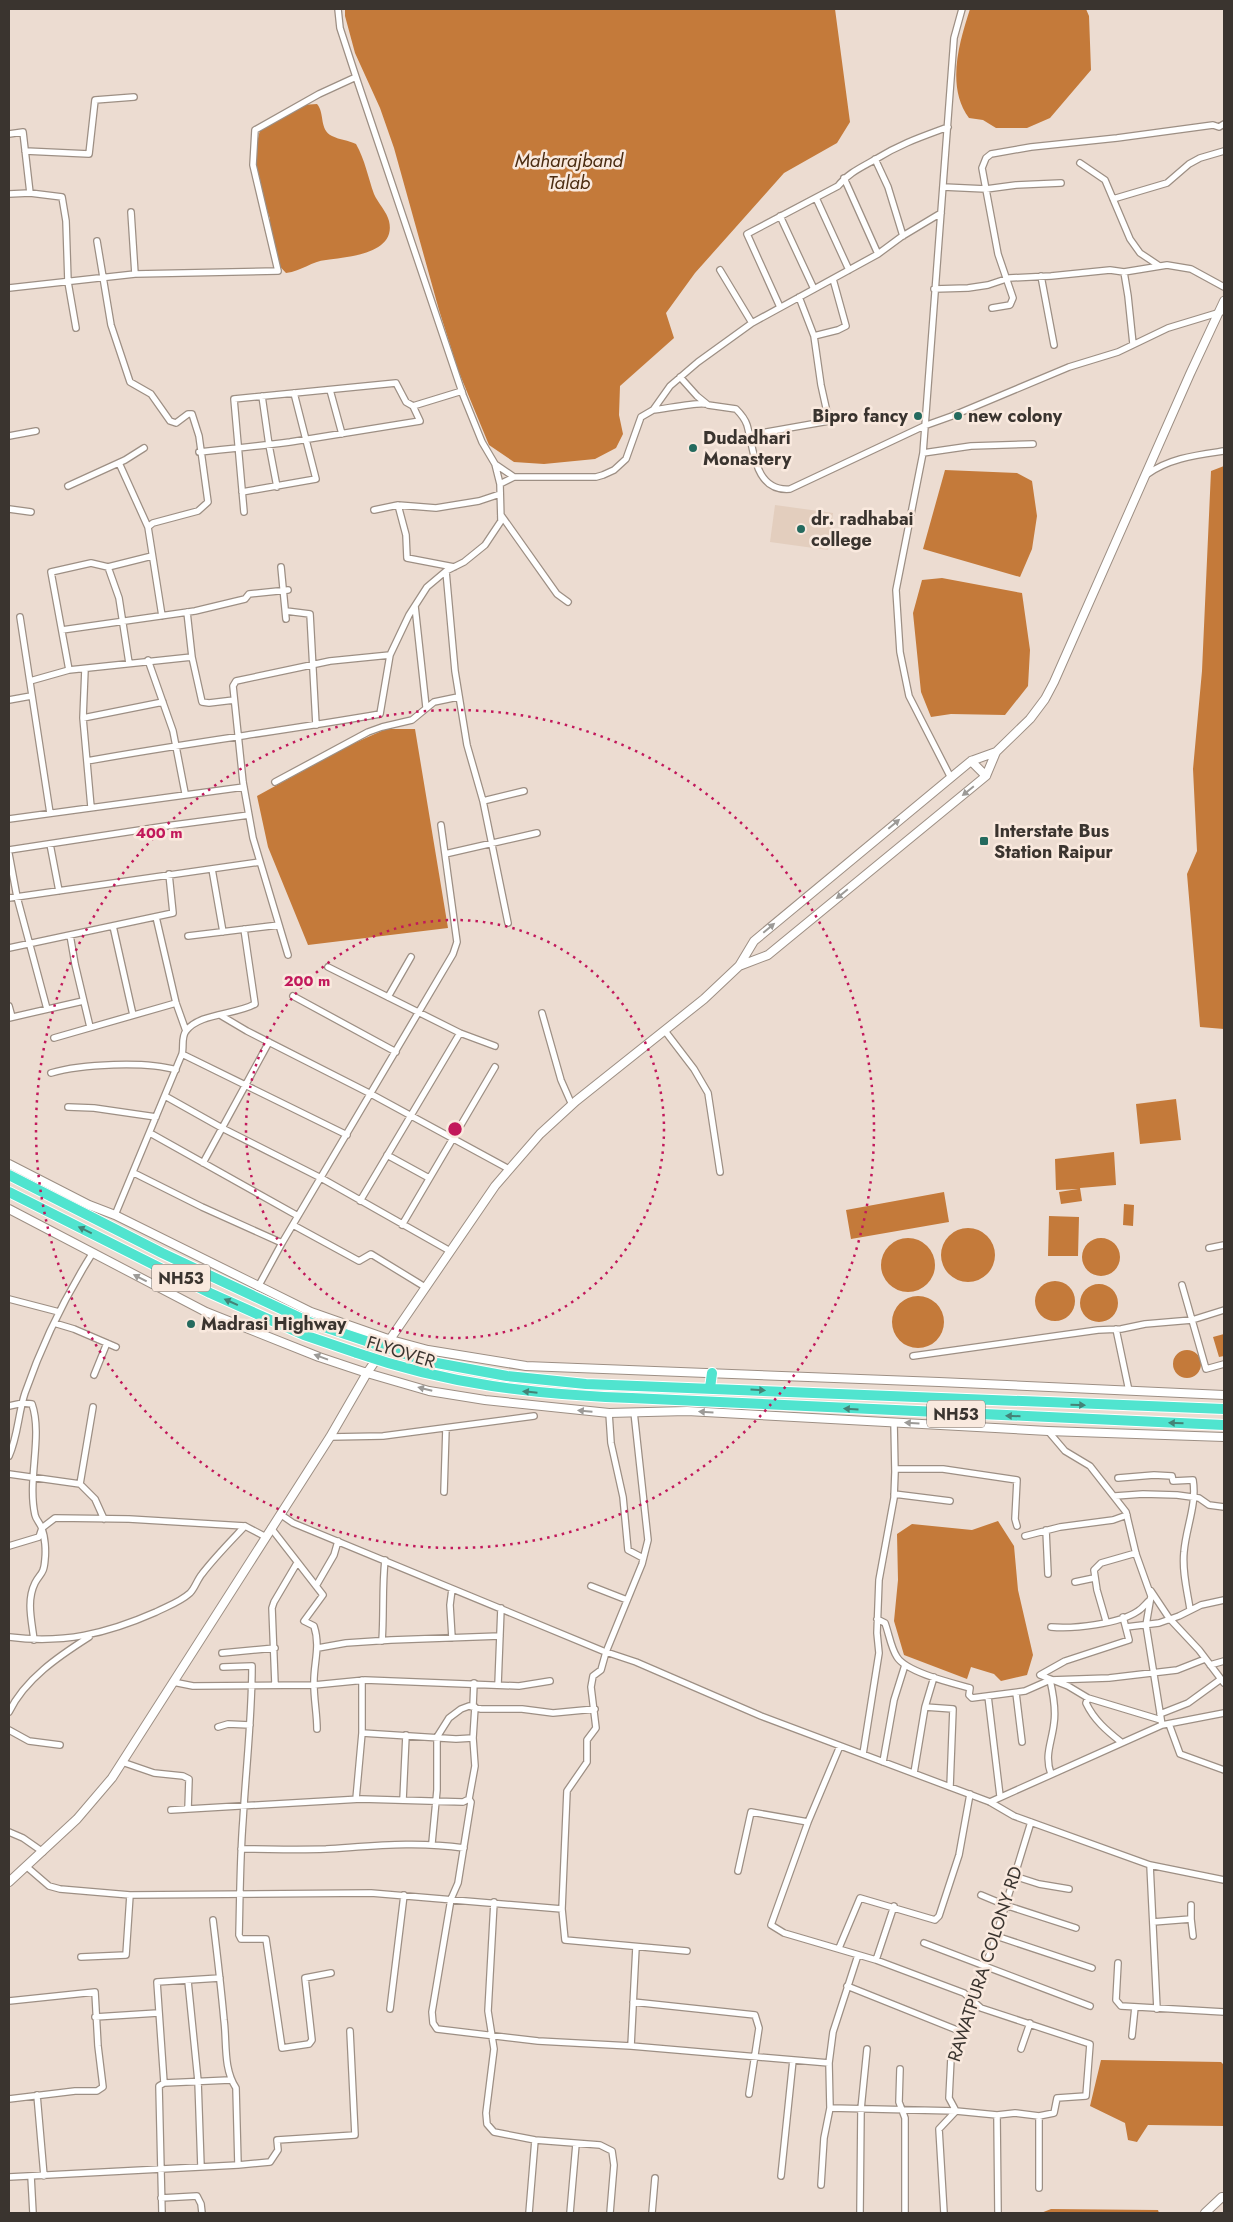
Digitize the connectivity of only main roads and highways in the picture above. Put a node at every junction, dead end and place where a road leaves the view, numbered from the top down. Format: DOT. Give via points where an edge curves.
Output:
graph roads {
  1 [pos="9,1175"];
  2 [pos="9,1192"];
  3 [pos="712,1374"];
  4 [pos="710,1388"];
  5 [pos="1224,1409"];
  6 [pos="1224,1425"];
  1 -- 4 [label="highway, FLYOVER / NH53, bridge" via="309,1322 426,1361 507,1376 586,1384"];
  6 -- 2 [label="highway, FLYOVER / NH53, one-way, bridge" via="687,1406 631,1398 497,1388 395,1366 304,1335 210,1293"];
  3 -- 4 [label="highway"];
  4 -- 5 [label="highway, NH53, one-way"];
}
